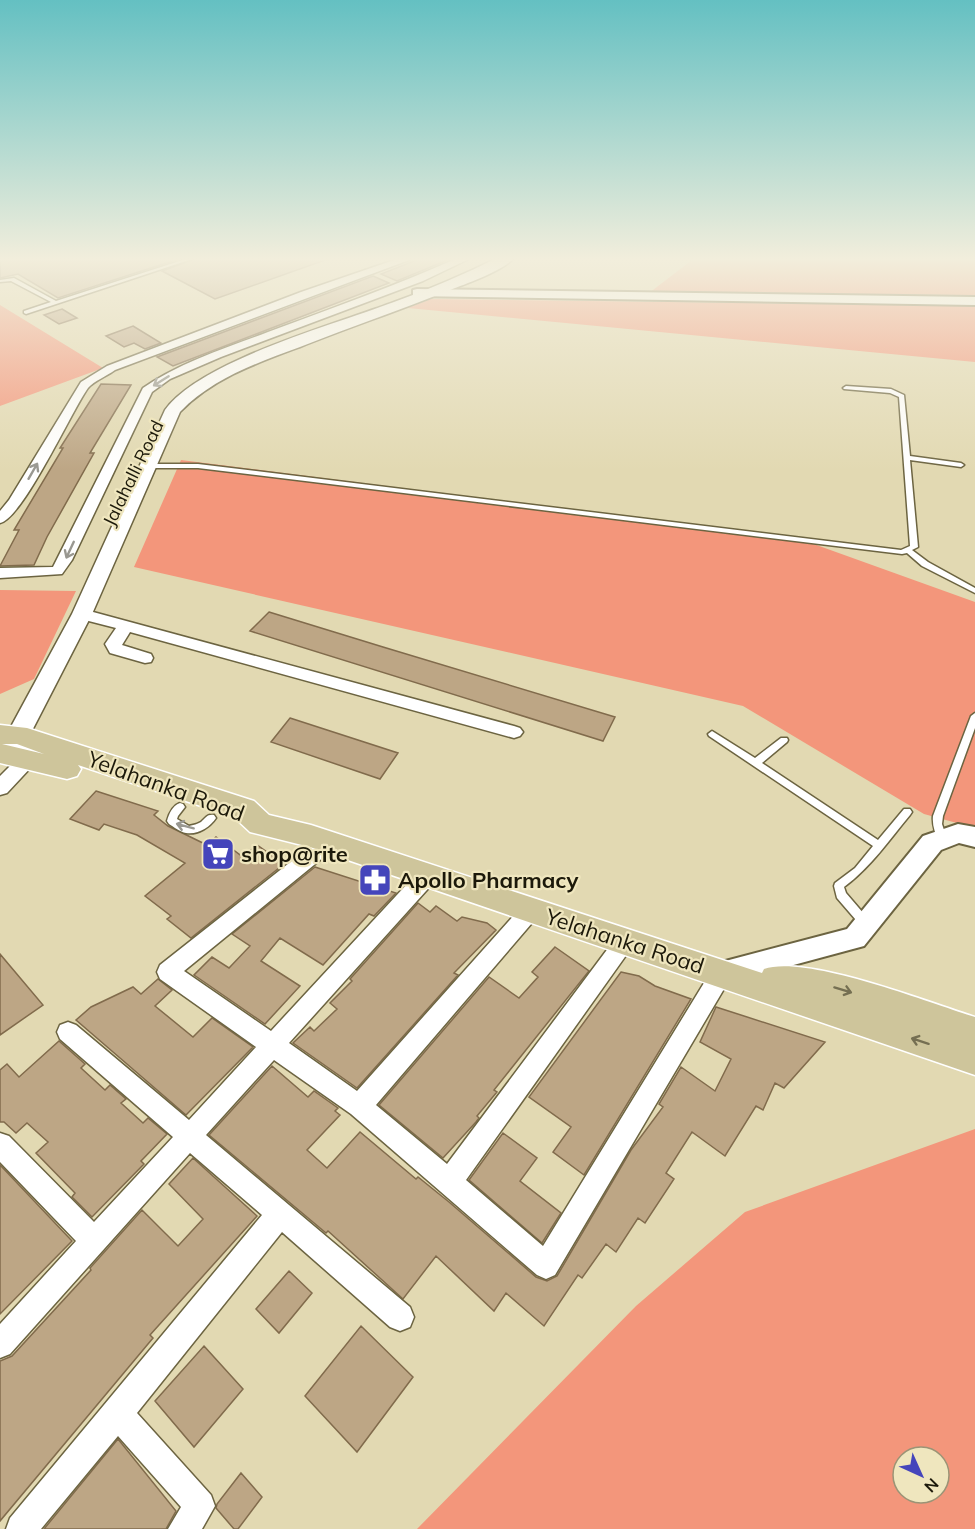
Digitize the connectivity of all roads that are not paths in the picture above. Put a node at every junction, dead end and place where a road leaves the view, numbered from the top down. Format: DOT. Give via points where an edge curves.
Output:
graph roads {
  1 [pos="215,328"];
  2 [pos="287,328"];
  3 [pos="330,328"];
  4 [pos="333,328"];
  5 [pos="846,388"];
  6 [pos="909,458"];
  7 [pos="961,465"];
  8 [pos="146,466"];
  9 [pos="0,519"];
  10 [pos="909,551"];
  11 [pos="0,573"];
  12 [pos="975,591"];
  13 [pos="82,614"];
  14 [pos="126,626"];
  15 [pos="146,658"];
  16 [pos="975,716"];
  17 [pos="514,732"];
  18 [pos="712,734"];
  19 [pos="784,740"];
  20 [pos="8,744"];
  21 [pos="756,763"];
  22 [pos="0,788"];
  23 [pos="907,812"];
  24 [pos="260,824"];
  25 [pos="975,837"];
  26 [pos="942,839"];
  27 [pos="329,842"];
  28 [pos="880,846"];
  29 [pos="428,875"];
  30 [pos="531,910"];
  31 [pos="866,924"];
  32 [pos="625,941"];
  33 [pos="723,972"];
  34 [pos="68,1032"];
  35 [pos="975,1033"];
  36 [pos="273,1045"];
  37 [pos="975,1059"];
  38 [pos="359,1106"];
  39 [pos="189,1138"];
  40 [pos="0,1145"];
  41 [pos="449,1182"];
  42 [pos="279,1215"];
  43 [pos="94,1241"];
  44 [pos="400,1317"];
  45 [pos="0,1344"];
  46 [pos="118,1414"];
  47 [pos="21,1529"];
  48 [pos="183,1529"];
  9 -- 1 [label="street, one-way" via="15,502 85,384 120,365"];
  2 -- 11 [label="street, one-way" via="166,377 147,390 57,571"];
  3 -- 20 [label="main road, Jalahalli Road" via="245,361 179,394 163,411 145,439"];
  4 -- 8 [label="main road, Jalahalli Road" via="245,363 186,394 173,410"];
  5 -- 6 [label="lane" via="902,396"];
  6 -- 7 [label="lane"];
  6 -- 10 [label="lane" via="914,547"];
  8 -- 10 [label="lane" via="198,466"];
  8 -- 13 [label="main road, Jalahalli Road"];
  10 -- 12 [label="lane"];
  13 -- 14 [label="street"];
  13 -- 20 [label="main road, Jalahalli Road"];
  14 -- 15 [label="street" via="112,644 116,649"];
  14 -- 17 [label="street"];
  16 -- 26 [label="lane" via="938,816"];
  18 -- 21 [label="lane"];
  19 -- 21 [label="lane"];
  20 -- 22 [label="street"];
  24 -- 20 [label="main road, one-way" via="229,824"];
  20 -- 24 [label="main road, Yelahanka Road" via="244,809"];
  21 -- 28 [label="lane"];
  23 -- 28 [label="lane"];
  24 -- 27 [label="main road, Yelahanka Road"];
  25 -- 26 [label="street" via="958,833"];
  26 -- 31 [label="street" via="932,843"];
  27 -- 29 [label="main road, Yelahanka Road"];
  27 -- 36 [label="street" via="168,972"];
  28 -- 31 [label="lane" via="839,886 841,895"];
  29 -- 30 [label="main road, Yelahanka Road"];
  29 -- 36 [label="street"];
  30 -- 32 [label="main road, Yelahanka Road"];
  30 -- 38 [label="street"];
  31 -- 33 [label="street" via="855,938"];
  32 -- 33 [label="main road, Yelahanka Road"];
  32 -- 41 [label="street"];
  33 -- 35 [label="main road, Yelahanka Road, one-way" via="836,987"];
  37 -- 33 [label="main road, Yelahanka Road, one-way"];
  33 -- 41 [label="street" via="546,1266"];
  34 -- 39 [label="street"];
  36 -- 38 [label="street"];
  36 -- 39 [label="street"];
  38 -- 41 [label="street"];
  39 -- 42 [label="street"];
  39 -- 43 [label="street"];
  40 -- 43 [label="street"];
  42 -- 44 [label="street"];
  42 -- 46 [label="street"];
  43 -- 45 [label="street"];
  46 -- 47 [label="street"];
  46 -- 48 [label="street" via="200,1506"];
}
